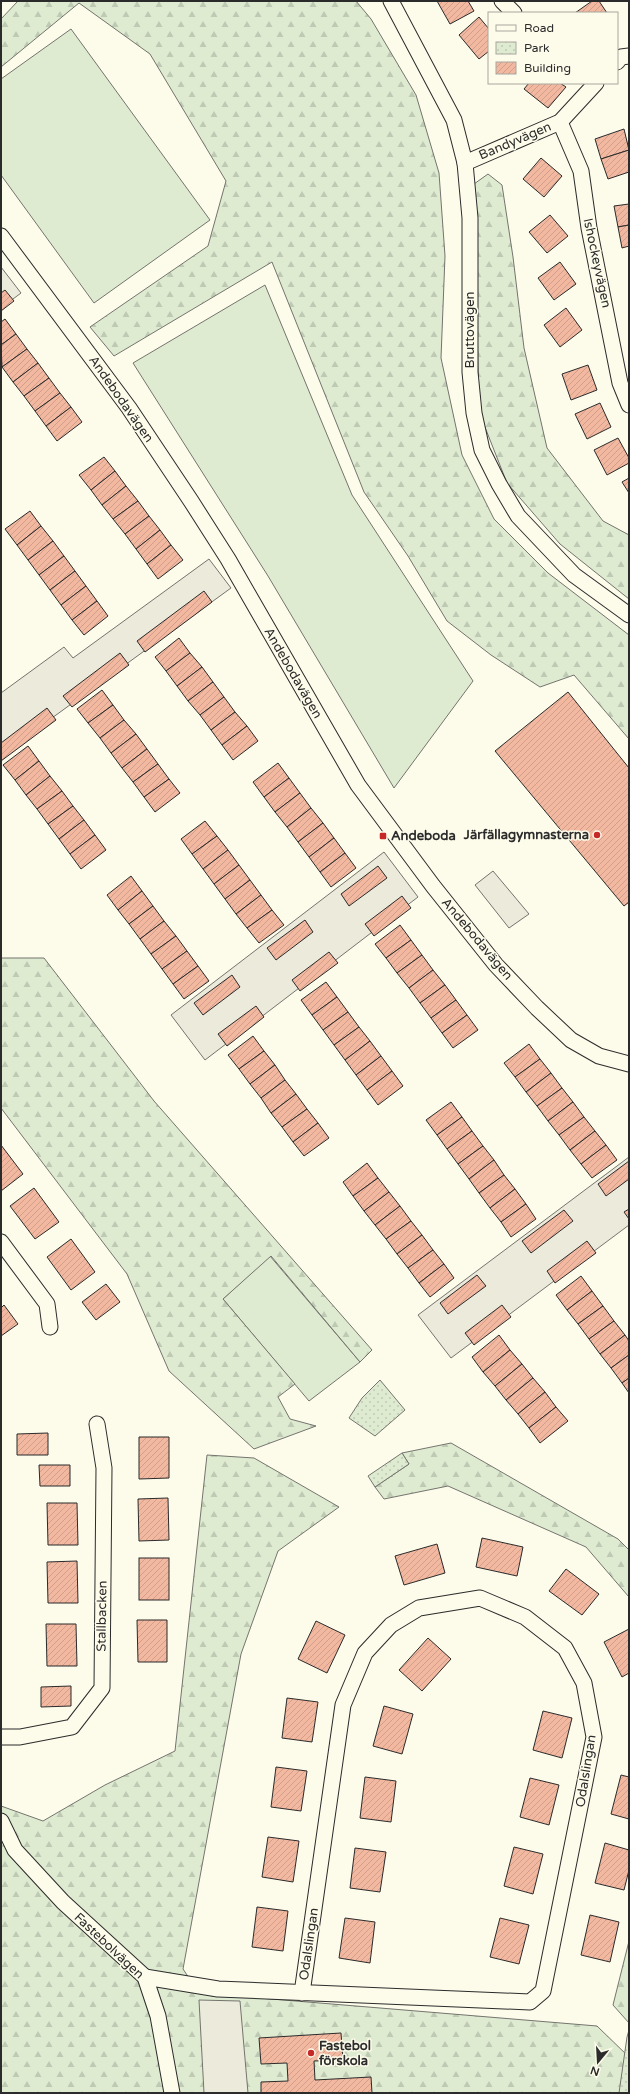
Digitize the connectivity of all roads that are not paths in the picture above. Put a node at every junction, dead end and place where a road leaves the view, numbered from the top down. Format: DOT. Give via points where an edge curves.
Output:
graph roads {
  1 [pos="391,1"];
  2 [pos="502,1"];
  3 [pos="513,12"];
  4 [pos="629,56"];
  5 [pos="618,61"];
  6 [pos="595,84"];
  7 [pos="560,122"];
  8 [pos="465,162"];
  9 [pos="1,236"];
  10 [pos="629,405"];
  11 [pos="629,615"];
  12 [pos="629,1064"];
  13 [pos="1,1242"];
  14 [pos="50,1328"];
  15 [pos="96,1424"];
  16 [pos="1,1737"];
  17 [pos="1,1821"];
  18 [pos="145,1977"];
  19 [pos="302,1993"];
  20 [pos="172,2093"];
  1 -- 8 [label="street, Bruttovägen" via="454,120"];
  2 -- 3 [label="street"];
  4 -- 5 [label="street"];
  6 -- 7 [label="street, Bandyvägen"];
  7 -- 8 [label="street, Bandyvägen"];
  7 -- 10 [label="street, Ishockeyvägen" via="581,171 589,228 620,383"];
  8 -- 11 [label="street, Bruttovägen" via="470,218 470,372 474,413 482,450 518,516 574,575"];
  9 -- 12 [label="street, Andebodavägen" via="124,402 187,495 228,559 358,785 433,886 496,965 571,1040 599,1056"];
  13 -- 14 [label="street" via="47,1304"];
  15 -- 16 [label="street, Stallbacken" via="104,1468 102,1688 72,1727 20,1737"];
  17 -- 18 [label="street, Fastebolvägen" via="15,1850 36,1874 62,1902"];
  18 -- 19 [label="street, Odalslingan" via="218,1989"];
  18 -- 20 [label="street, Fastebolvägen" via="158,2016"];
  19 -- 19 [label="street, Odalslingan" via="530,2002 543,1991 594,1737 584,1683 565,1648 525,1617 480,1598 419,1608 391,1625 365,1653 343,1705"];
}
